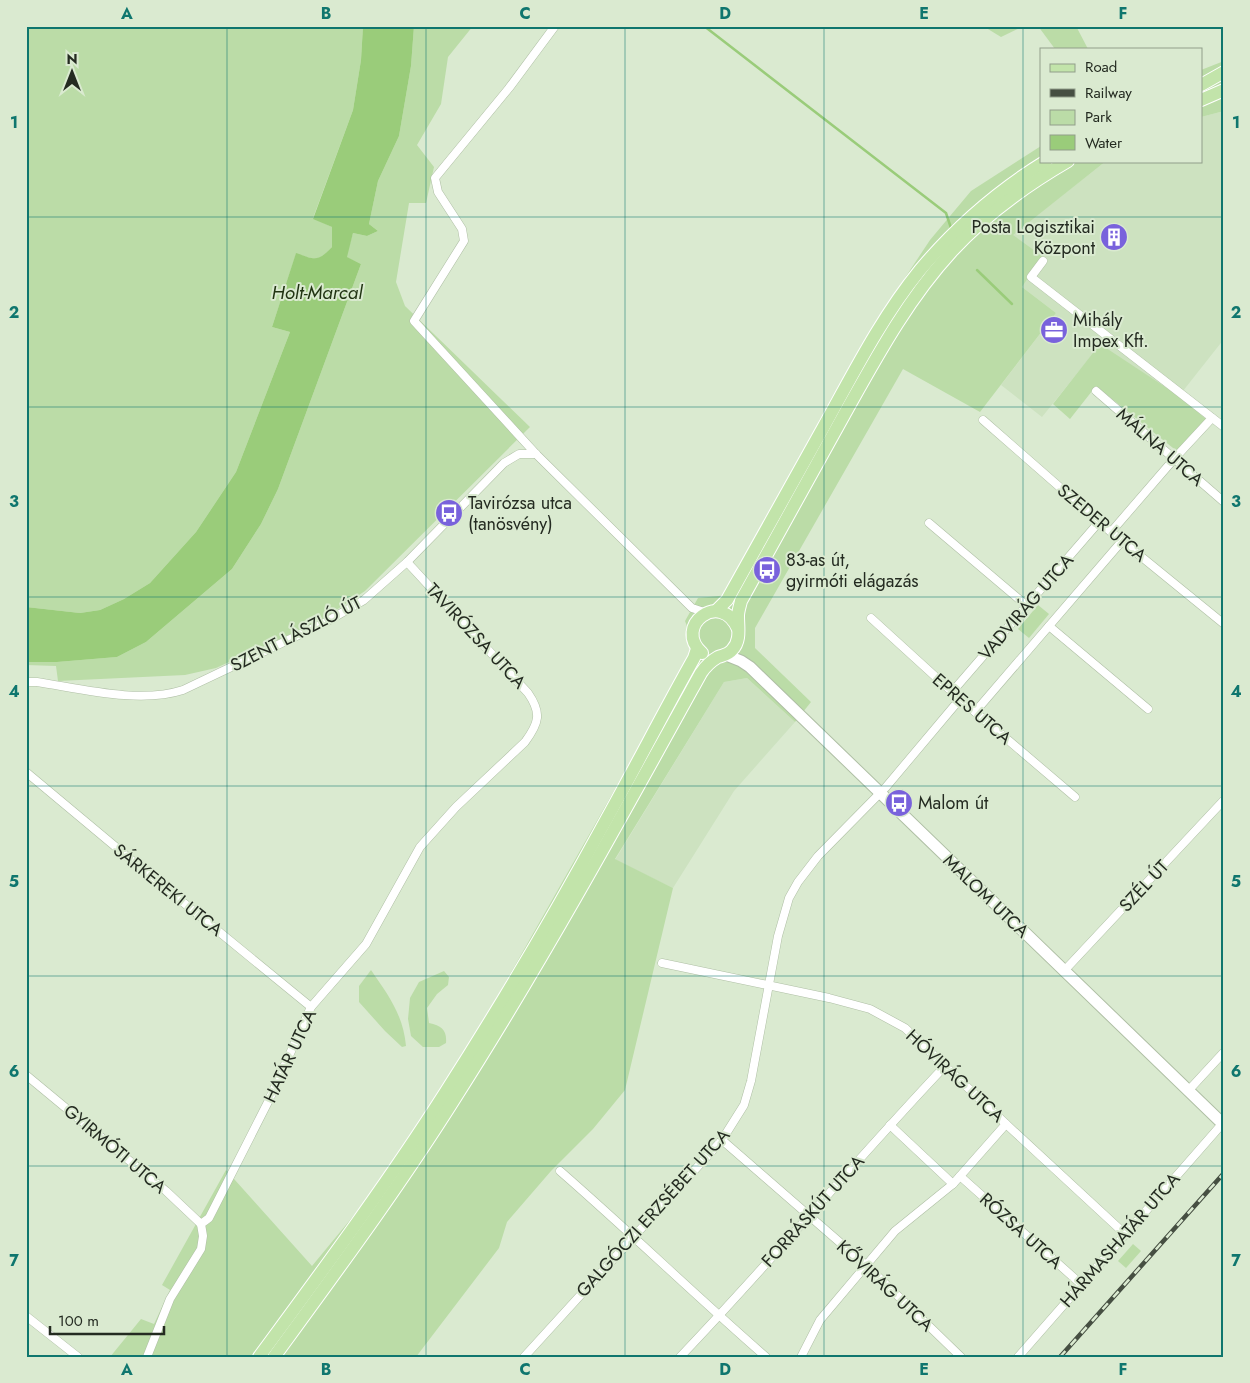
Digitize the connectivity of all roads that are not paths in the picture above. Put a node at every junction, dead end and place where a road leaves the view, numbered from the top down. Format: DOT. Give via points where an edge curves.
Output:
graph roads {
  1 [pos="555,26"];
  2 [pos="1222,71"];
  3 [pos="1202,84"];
  4 [pos="1224,90"];
  5 [pos="1202,100"];
  6 [pos="1044,162"];
  7 [pos="1066,162"];
  8 [pos="1043,262"];
  9 [pos="1096,391"];
  10 [pos="1212,418"];
  11 [pos="983,420"];
  12 [pos="1224,427"];
  13 [pos="536,454"];
  14 [pos="1174,458"];
  15 [pos="1224,502"];
  16 [pos="1099,522"];
  17 [pos="930,523"];
  18 [pos="1111,532"];
  19 [pos="1122,541"];
  20 [pos="407,562"];
  21 [pos="1027,606"];
  22 [pos="692,608"];
  23 [pos="712,612"];
  24 [pos="871,618"];
  25 [pos="1224,624"];
  26 [pos="1049,626"];
  27 [pos="694,627"];
  28 [pos="738,629"];
  29 [pos="737,644"];
  30 [pos="697,649"];
  31 [pos="722,656"];
  32 [pos="750,667"];
  33 [pos="26,682"];
  34 [pos="952,692"];
  35 [pos="960,699"];
  36 [pos="1148,709"];
  37 [pos="975,712"];
  38 [pos="538,714"];
  39 [pos="26,772"];
  40 [pos="879,792"];
  41 [pos="1074,798"];
  42 [pos="1224,800"];
  43 [pos="662,963"];
  44 [pos="1064,971"];
  45 [pos="769,986"];
  46 [pos="311,1007"];
  47 [pos="1224,1052"];
  48 [pos="945,1066"];
  49 [pos="26,1075"];
  50 [pos="1188,1091"];
  51 [pos="1006,1124"];
  52 [pos="890,1125"];
  53 [pos="1223,1125"];
  54 [pos="722,1140"];
  55 [pos="560,1171"];
  56 [pos="960,1176"];
  57 [pos="953,1184"];
  58 [pos="809,1217"];
  59 [pos="201,1224"];
  60 [pos="1125,1234"];
  61 [pos="634,1236"];
  62 [pos="866,1266"];
  63 [pos="1082,1285"];
  64 [pos="26,1316"];
  65 [pos="719,1316"];
  66 [pos="78,1357"];
  67 [pos="147,1357"];
  68 [pos="259,1357"];
  69 [pos="274,1357"];
  70 [pos="524,1357"];
  71 [pos="680,1357"];
  72 [pos="766,1357"];
  73 [pos="801,1357"];
  74 [pos="961,1357"];
  75 [pos="1018,1357"];
  1 -- 13 [label="street" via="435,178 438,192 462,229 464,241 414,322"];
  2 -- 3 [label="main road"];
  4 -- 5 [label="main road"];
  6 -- 23 [label="main road" via="978,211 936,252 904,291 864,355 727,600"];
  7 -- 28 [label="main road" via="1017,194 982,223 952,251 904,312 741,601"];
  8 -- 10 [label="street" via="1032,277"];
  9 -- 14 [label="street, MÁLNA UTCA"];
  10 -- 12 [label="street"];
  10 -- 14 [label="street"];
  11 -- 16 [label="street, SZEDER UTCA"];
  13 -- 20 [label="street, SZENT LÁSZLÓ ÚT" via="519,454 504,463"];
  13 -- 22 [label="street"];
  14 -- 15 [label="street, MÁLNA UTCA"];
  14 -- 18 [label="street"];
  16 -- 18 [label="street, SZEDER UTCA"];
  16 -- 21 [label="street, VADVIRÁG UTCA"];
  17 -- 21 [label="street"];
  18 -- 19 [label="street, SZEDER UTCA"];
  19 -- 25 [label="street, SZEDER UTCA"];
  19 -- 26 [label="street"];
  20 -- 33 [label="street, SZENT LÁSZLÓ ÚT" via="364,600 326,622 184,690 160,696 136,696"];
  20 -- 38 [label="street, TAVIRÓZSA UTCA" via="528,693"];
  21 -- 34 [label="street, VADVIRÁG UTCA"];
  22 -- 23 [label="street"];
  22 -- 27 [label="street"];
  23 -- 27 [label="main road" via="697,621"];
  23 -- 28 [label="main road" via="730,616"];
  24 -- 34 [label="street, EPRES UTCA"];
  26 -- 36 [label="street"];
  26 -- 37 [label="street"];
  27 -- 30 [label="main road"];
  28 -- 29 [label="main road"];
  29 -- 31 [label="main road"];
  29 -- 32 [label="main road"];
  30 -- 31 [label="main road" via="710,657"];
  30 -- 68 [label="main road" via="539,940 468,1057 355,1226"];
  31 -- 32 [label="main road"];
  31 -- 69 [label="main road" via="700,673 552,939 454,1099 361,1238"];
  32 -- 40 [label="main road, MALOM UTCA"];
  34 -- 35 [label="street, EPRES UTCA"];
  35 -- 37 [label="street, EPRES UTCA"];
  35 -- 40 [label="street"];
  37 -- 41 [label="street, EPRES UTCA"];
  38 -- 46 [label="street, HATÁR UTCA" via="533,731 525,742 456,807 420,847 366,944"];
  39 -- 46 [label="street, SÁRKEREKI UTCA"];
  40 -- 44 [label="main road, MALOM UTCA"];
  40 -- 45 [label="street, GALGÓCZI ERZSÉBET UTCA" via="818,856 798,882 789,898 778,936"];
  42 -- 44 [label="street, SZÉL ÚT"];
  43 -- 45 [label="street, HÓVIRÁG UTCA"];
  44 -- 50 [label="main road, MALOM UTCA"];
  45 -- 48 [label="street, HÓVIRÁG UTCA" via="870,1009 905,1028"];
  45 -- 54 [label="street, GALGÓCZI ERZSÉBET UTCA" via="752,1081 744,1105"];
  46 -- 59 [label="street, HATÁR UTCA" via="269,1100 209,1218"];
  47 -- 50 [label="street"];
  48 -- 51 [label="street, HÓVIRÁG UTCA"];
  48 -- 52 [label="street, FORRÁSKÚT UTCA"];
  49 -- 59 [label="street, GYIRMÓTI UTCA"];
  50 -- 53 [label="main road, MALOM UTCA"];
  51 -- 56 [label="street"];
  51 -- 60 [label="street, HÓVIRÁG UTCA"];
  52 -- 57 [label="street"];
  52 -- 58 [label="street, FORRÁSKÚT UTCA"];
  53 -- 60 [label="street, HÁRMASHATÁR UTCA"];
  54 -- 58 [label="street, KŐVIRÁG UTCA"];
  54 -- 61 [label="street, GALGÓCZI ERZSÉBET UTCA"];
  55 -- 61 [label="street"];
  56 -- 57 [label="street"];
  56 -- 63 [label="street, RÓZSA UTCA"];
  57 -- 62 [label="street" via="895,1231"];
  58 -- 62 [label="street, KŐVIRÁG UTCA"];
  58 -- 65 [label="street, FORRÁSKÚT UTCA"];
  59 -- 67 [label="street" via="201,1249 170,1299"];
  60 -- 63 [label="street, HÁRMASHATÁR UTCA"];
  61 -- 65 [label="street"];
  61 -- 70 [label="street, GALGÓCZI ERZSÉBET UTCA"];
  62 -- 73 [label="street" via="820,1320"];
  62 -- 74 [label="street, KŐVIRÁG UTCA"];
  63 -- 75 [label="street, HÁRMASHATÁR UTCA"];
  64 -- 66 [label="street"];
  65 -- 71 [label="street, FORRÁSKÚT UTCA"];
  65 -- 72 [label="street"];
}
